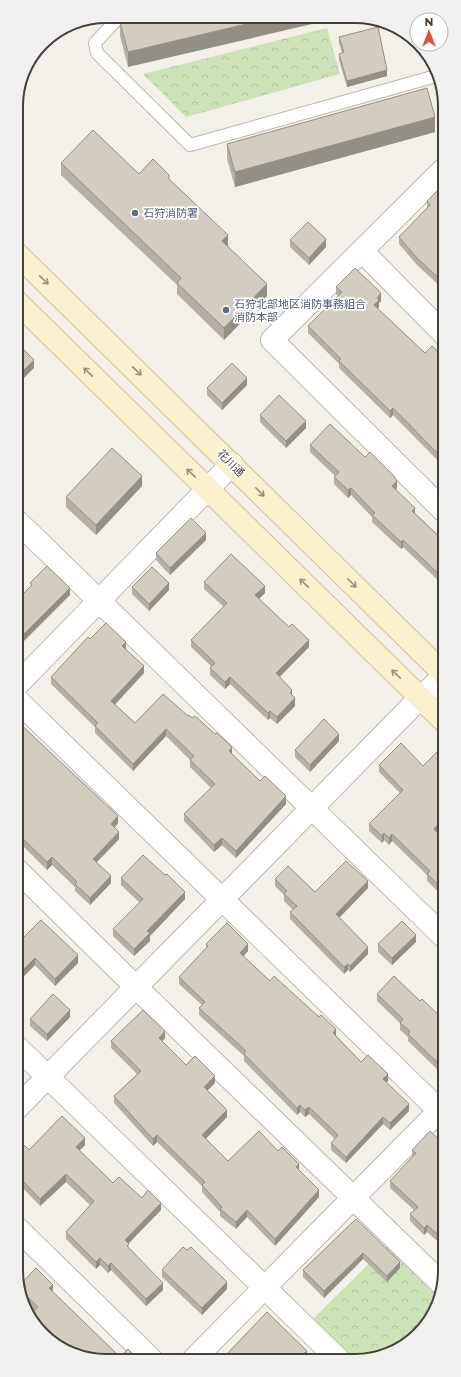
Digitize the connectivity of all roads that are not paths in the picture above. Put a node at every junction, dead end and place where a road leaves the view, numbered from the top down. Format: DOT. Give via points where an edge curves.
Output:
graph roads {
  1 [pos="114,23"];
  2 [pos="433,77"];
  3 [pos="438,175"];
  4 [pos="362,251"];
  5 [pos="23,260"];
  6 [pos="23,308"];
  7 [pos="438,328"];
  8 [pos="232,464"];
  9 [pos="208,489"];
  10 [pos="438,505"];
  11 [pos="23,527"];
  12 [pos="98,602"];
  13 [pos="438,669"];
  14 [pos="23,679"];
  15 [pos="438,681"];
  16 [pos="420,698"];
  17 [pos="23,706"];
  18 [pos="438,715"];
  19 [pos="312,808"];
  20 [pos="23,876"];
  21 [pos="222,900"];
  22 [pos="438,931"];
  23 [pos="136,987"];
  24 [pos="23,1053"];
  25 [pos="48,1077"];
  26 [pos="23,1103"];
  27 [pos="438,1105"];
  28 [pos="438,1115"];
  29 [pos="353,1198"];
  30 [pos="23,1234"];
  31 [pos="437,1280"];
  32 [pos="264,1289"];
  33 [pos="146,1354"];
  34 [pos="199,1354"];
  35 [pos="333,1354"];
  1 -- 2 [label="lane" via="96,43 97,53 190,145"];
  3 -- 4 [label="street"];
  4 -- 7 [label="street"];
  4 -- 10 [label="street" via="272,340"];
  5 -- 8 [label="street, 花川通, one-way"];
  9 -- 6 [label="street, one-way"];
  8 -- 9 [label="street"];
  8 -- 13 [label="street, 花川通, one-way"];
  9 -- 12 [label="street"];
  16 -- 9 [label="street, one-way"];
  11 -- 12 [label="street"];
  12 -- 14 [label="street"];
  12 -- 19 [label="street"];
  15 -- 16 [label="street"];
  16 -- 18 [label="street"];
  16 -- 19 [label="street"];
  17 -- 21 [label="street"];
  19 -- 21 [label="street"];
  19 -- 22 [label="street"];
  20 -- 23 [label="street"];
  21 -- 23 [label="street"];
  21 -- 27 [label="street"];
  23 -- 25 [label="street"];
  23 -- 29 [label="street"];
  24 -- 25 [label="street"];
  25 -- 26 [label="street"];
  25 -- 32 [label="street"];
  28 -- 29 [label="street"];
  29 -- 31 [label="street"];
  29 -- 32 [label="street"];
  30 -- 33 [label="street"];
  32 -- 34 [label="street"];
  32 -- 35 [label="street"];
}
